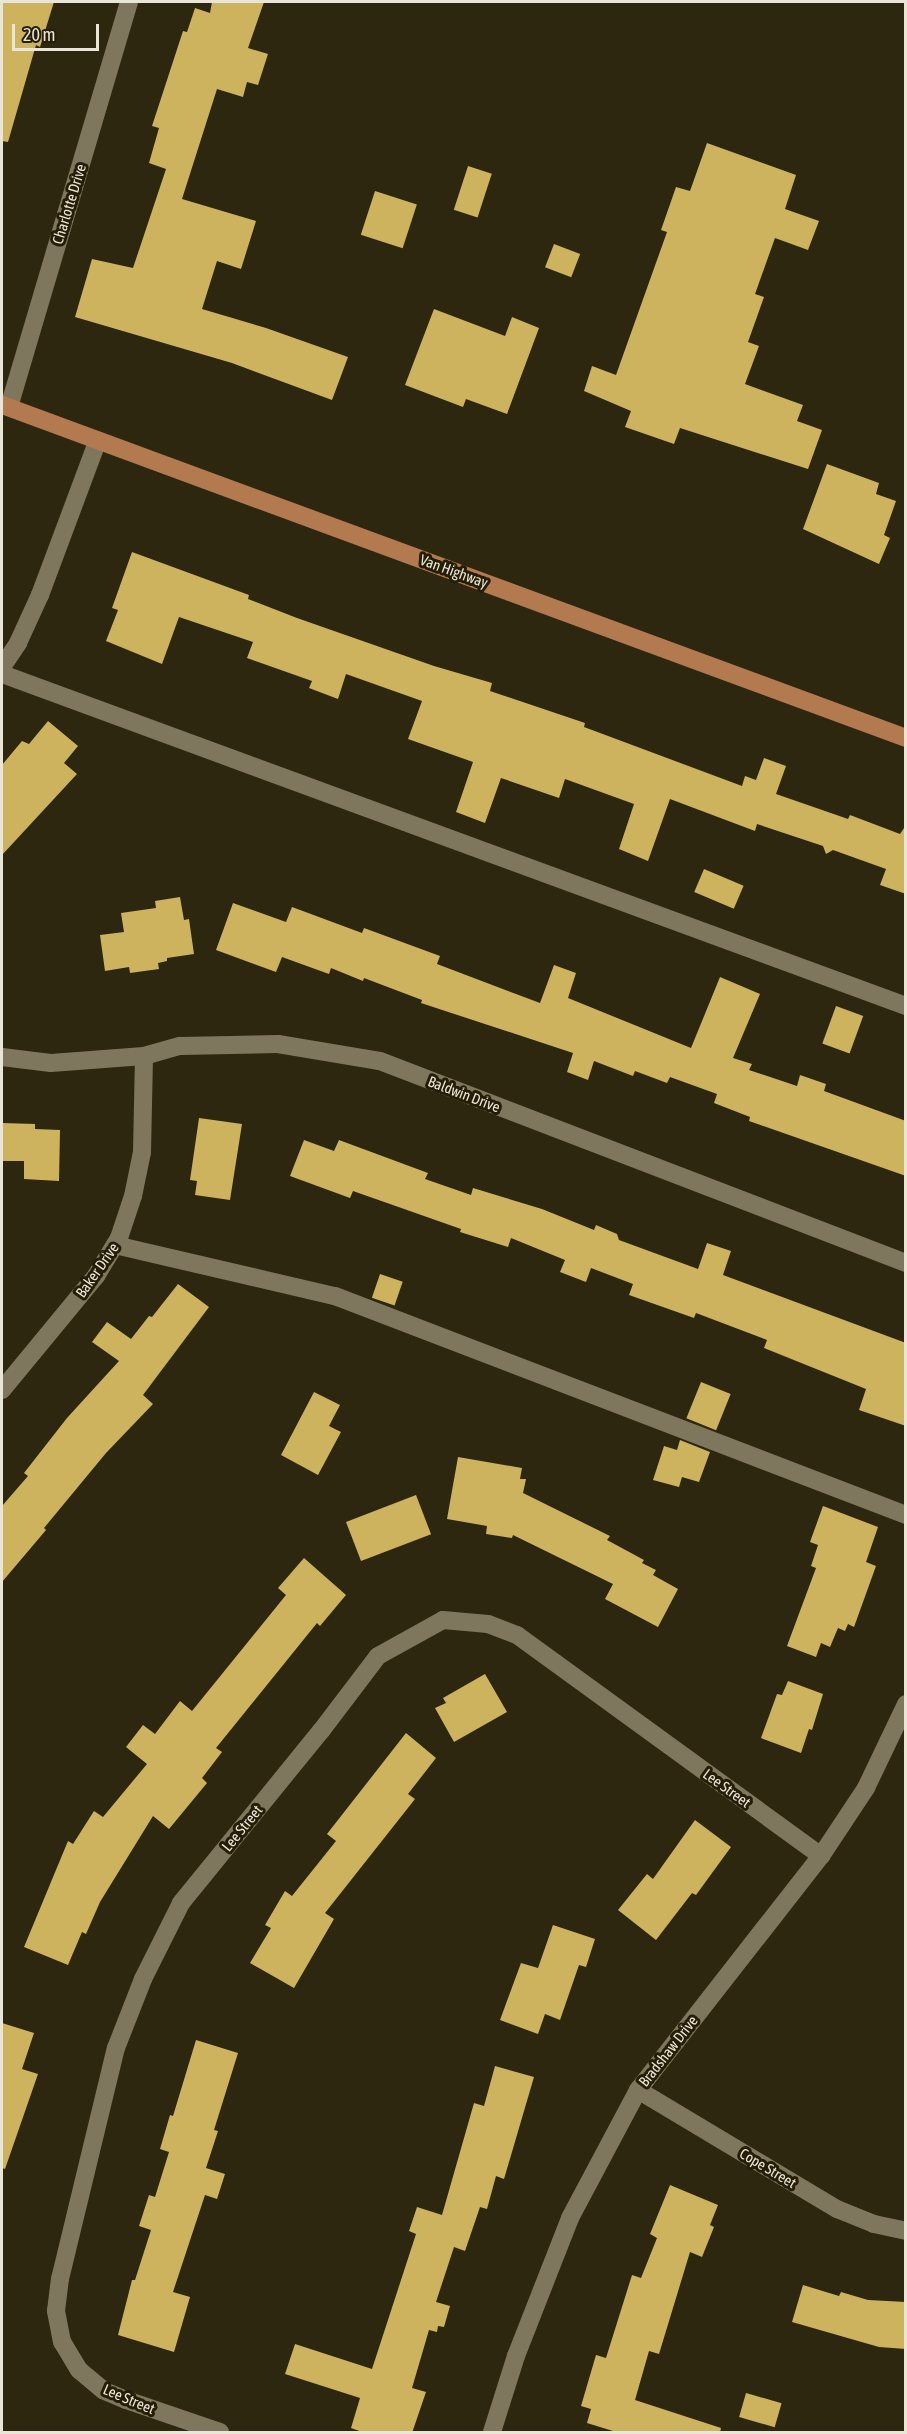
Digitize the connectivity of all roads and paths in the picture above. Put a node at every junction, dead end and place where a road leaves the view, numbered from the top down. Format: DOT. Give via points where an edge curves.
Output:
graph roads {
  1 [pos="129,2"];
  2 [pos="5,406"];
  3 [pos="98,440"];
  4 [pos="2,667"];
  5 [pos="2,674"];
  6 [pos="906,738"];
  7 [pos="906,1006"];
  8 [pos="144,1056"];
  9 [pos="2,1057"];
  10 [pos="115,1245"];
  11 [pos="906,1263"];
  12 [pos="2,1390"];
  13 [pos="906,1515"];
  14 [pos="906,1704"];
  15 [pos="821,1856"];
  16 [pos="638,2091"];
  17 [pos="906,2231"];
  18 [pos="220,2433"];
  19 [pos="492,2433"];
  1 -- 2 [label="street, Charlotte Drive"];
  2 -- 3 [label="main road, Van Highway"];
  3 -- 4 [label="street" via="40,595"];
  3 -- 6 [label="main road, Van Highway"];
  5 -- 7 [label="street"];
  8 -- 9 [label="street, Baldwin Drive" via="51,1063"];
  8 -- 10 [label="street, Baker Drive" via="142,1152 133,1196"];
  8 -- 11 [label="street, Baldwin Drive" via="180,1046 278,1044 380,1061"];
  10 -- 12 [label="street, Baker Drive" via="96,1276"];
  10 -- 13 [label="street" via="335,1296"];
  14 -- 15 [label="street, Bradshaw Drive" via="866,1788"];
  15 -- 16 [label="street, Bradshaw Drive"];
  15 -- 18 [label="street, Lee Street" via="517,1635 488,1624 443,1620 378,1656 181,1903 143,1979 116,2048 60,2279 56,2311 62,2342 79,2370 103,2390"];
  16 -- 17 [label="street, Cope Street" via="837,2209 874,2224"];
  16 -- 19 [label="street, Bradshaw Drive" via="570,2218 516,2356"];
}
